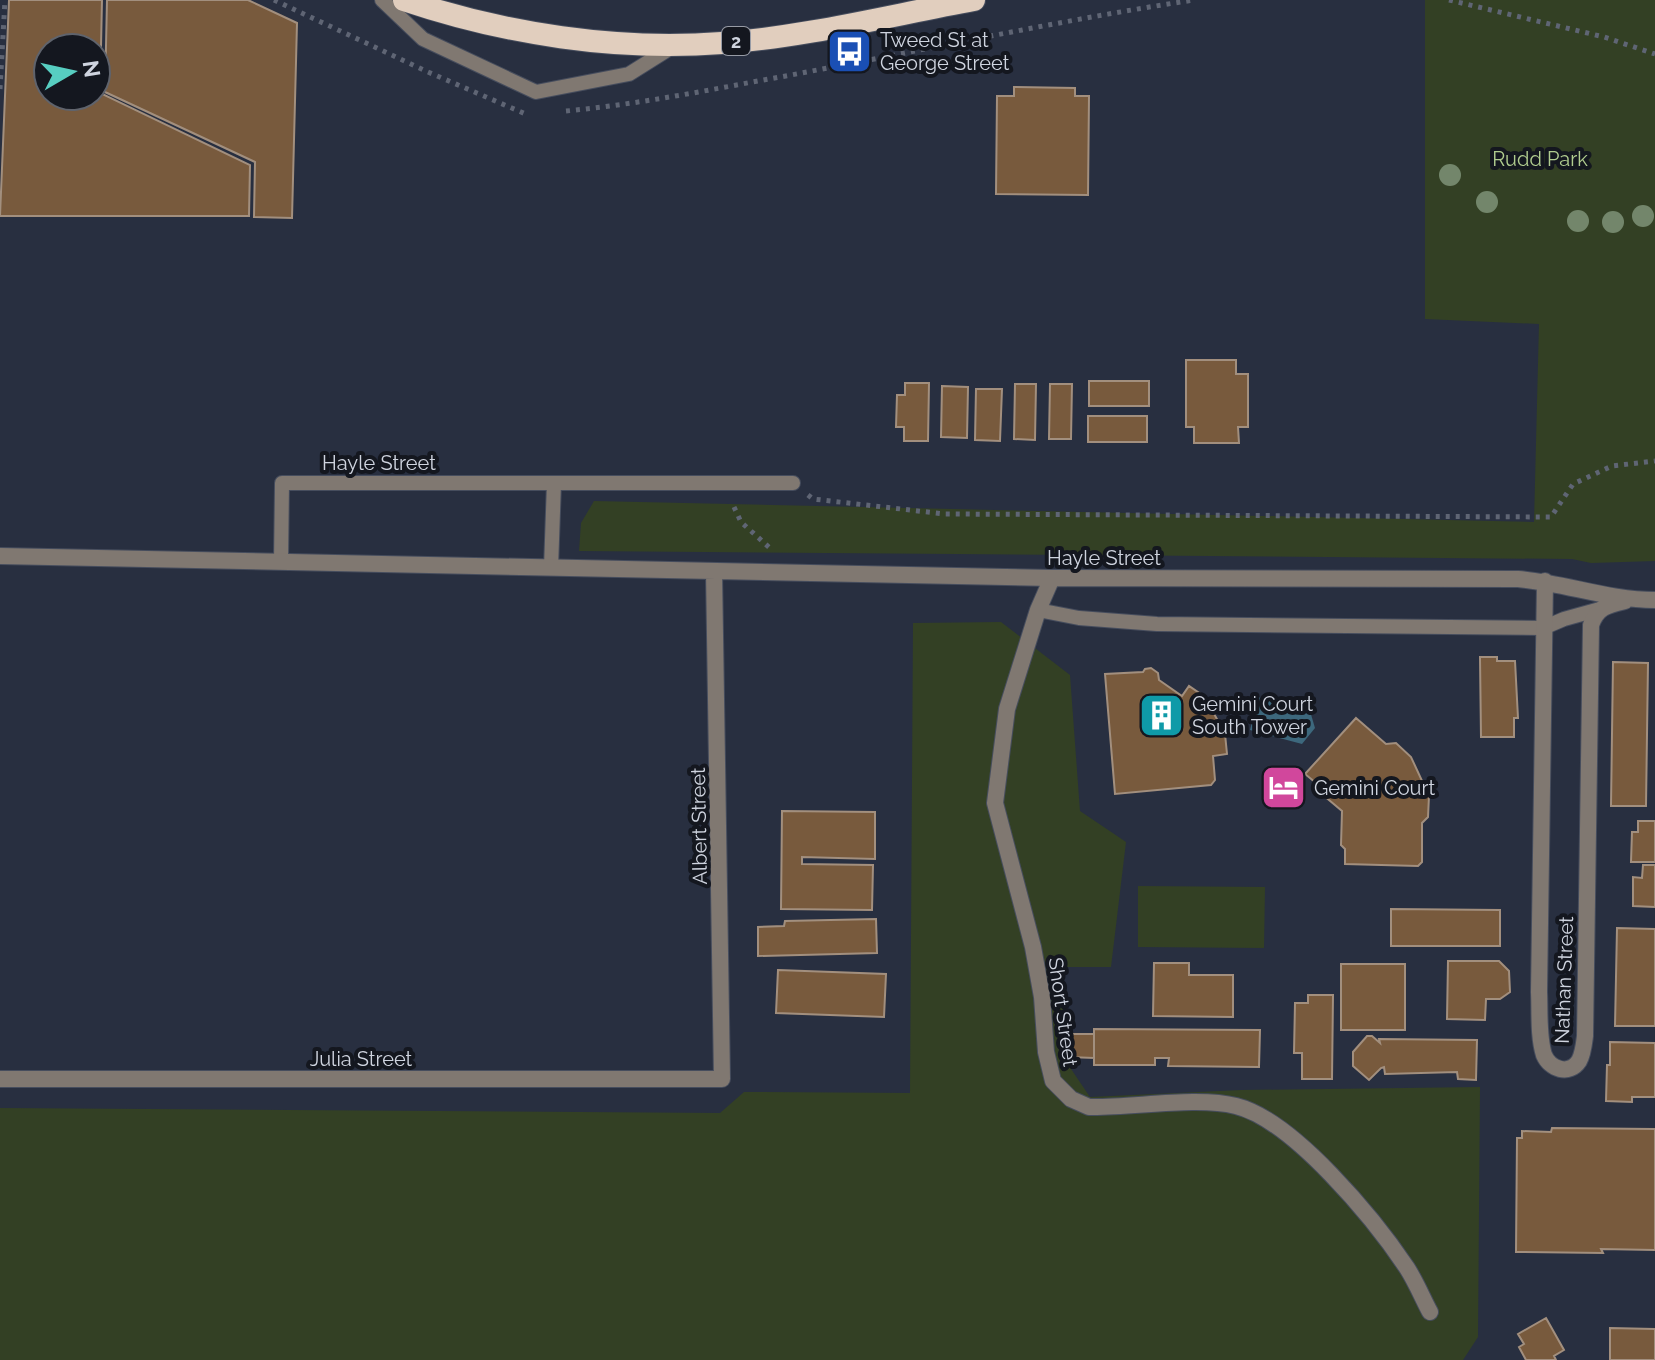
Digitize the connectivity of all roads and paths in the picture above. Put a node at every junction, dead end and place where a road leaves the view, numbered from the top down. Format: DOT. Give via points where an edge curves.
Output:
graph roads {
  1 [pos="5,0"];
  2 [pos="382,0"];
  3 [pos="404,0"];
  4 [pos="974,0"];
  5 [pos="1449,0"];
  6 [pos="675,45"];
  7 [pos="1655,54"];
  8 [pos="0,89"];
  9 [pos="1655,461"];
  10 [pos="554,483"];
  11 [pos="793,483"];
  12 [pos="734,507"];
  13 [pos="776,553"];
  14 [pos="0,556"];
  15 [pos="281,562"];
  16 [pos="551,568"];
  17 [pos="714,572"];
  18 [pos="1052,578"];
  19 [pos="1545,581"];
  20 [pos="1631,600"];
  21 [pos="1655,600"];
  22 [pos="1600,609"];
  23 [pos="1038,610"];
  24 [pos="1543,628"];
  25 [pos="0,1079"];
  26 [pos="722,1079"];
  27 [pos="1430,1312"];
  1 -- 8 [label="path"];
  2 -- 6 [label="lane" via="423,39 536,92 629,74"];
  3 -- 6 [label="highway, 2" via="536,33"];
  4 -- 6 [label="highway, 2" via="770,37"];
  5 -- 7 [label="path"];
  9 -- 11 [label="path" via="1612,466 1573,484 1551,517 945,514 813,499"];
  10 -- 11 [label="lane, Hayle Street"];
  10 -- 15 [label="lane, Hayle Street" via="282,483"];
  10 -- 16 [label="lane"];
  12 -- 13 [label="path" via="741,522"];
  14 -- 15 [label="street, Hayle Street"];
  15 -- 16 [label="street, Hayle Street"];
  16 -- 17 [label="street, Hayle Street"];
  17 -- 18 [label="street, Hayle Street"];
  17 -- 26 [label="street, Albert Street"];
  18 -- 19 [label="street, Hayle Street"];
  18 -- 23 [label="street, Short Street"];
  19 -- 20 [label="street, Hayle Street"];
  19 -- 24 [label="street, Nathan Street"];
  20 -- 21 [label="street, Hayle Street"];
  20 -- 22 [label="street"];
  22 -- 24 [label="lane"];
  22 -- 24 [label="street, Nathan Street" via="1590,635 1584,1045 1576,1064 1565,1070 1552,1066 1544,1055 1540,1005"];
  23 -- 24 [label="lane" via="1157,624"];
  23 -- 27 [label="street, Short Street" via="1007,709 995,803 1033,947 1053,1081 1071,1099 1089,1107 1214,1103 1257,1113 1317,1161 1377,1225"];
  25 -- 26 [label="street, Julia Street"];
}
